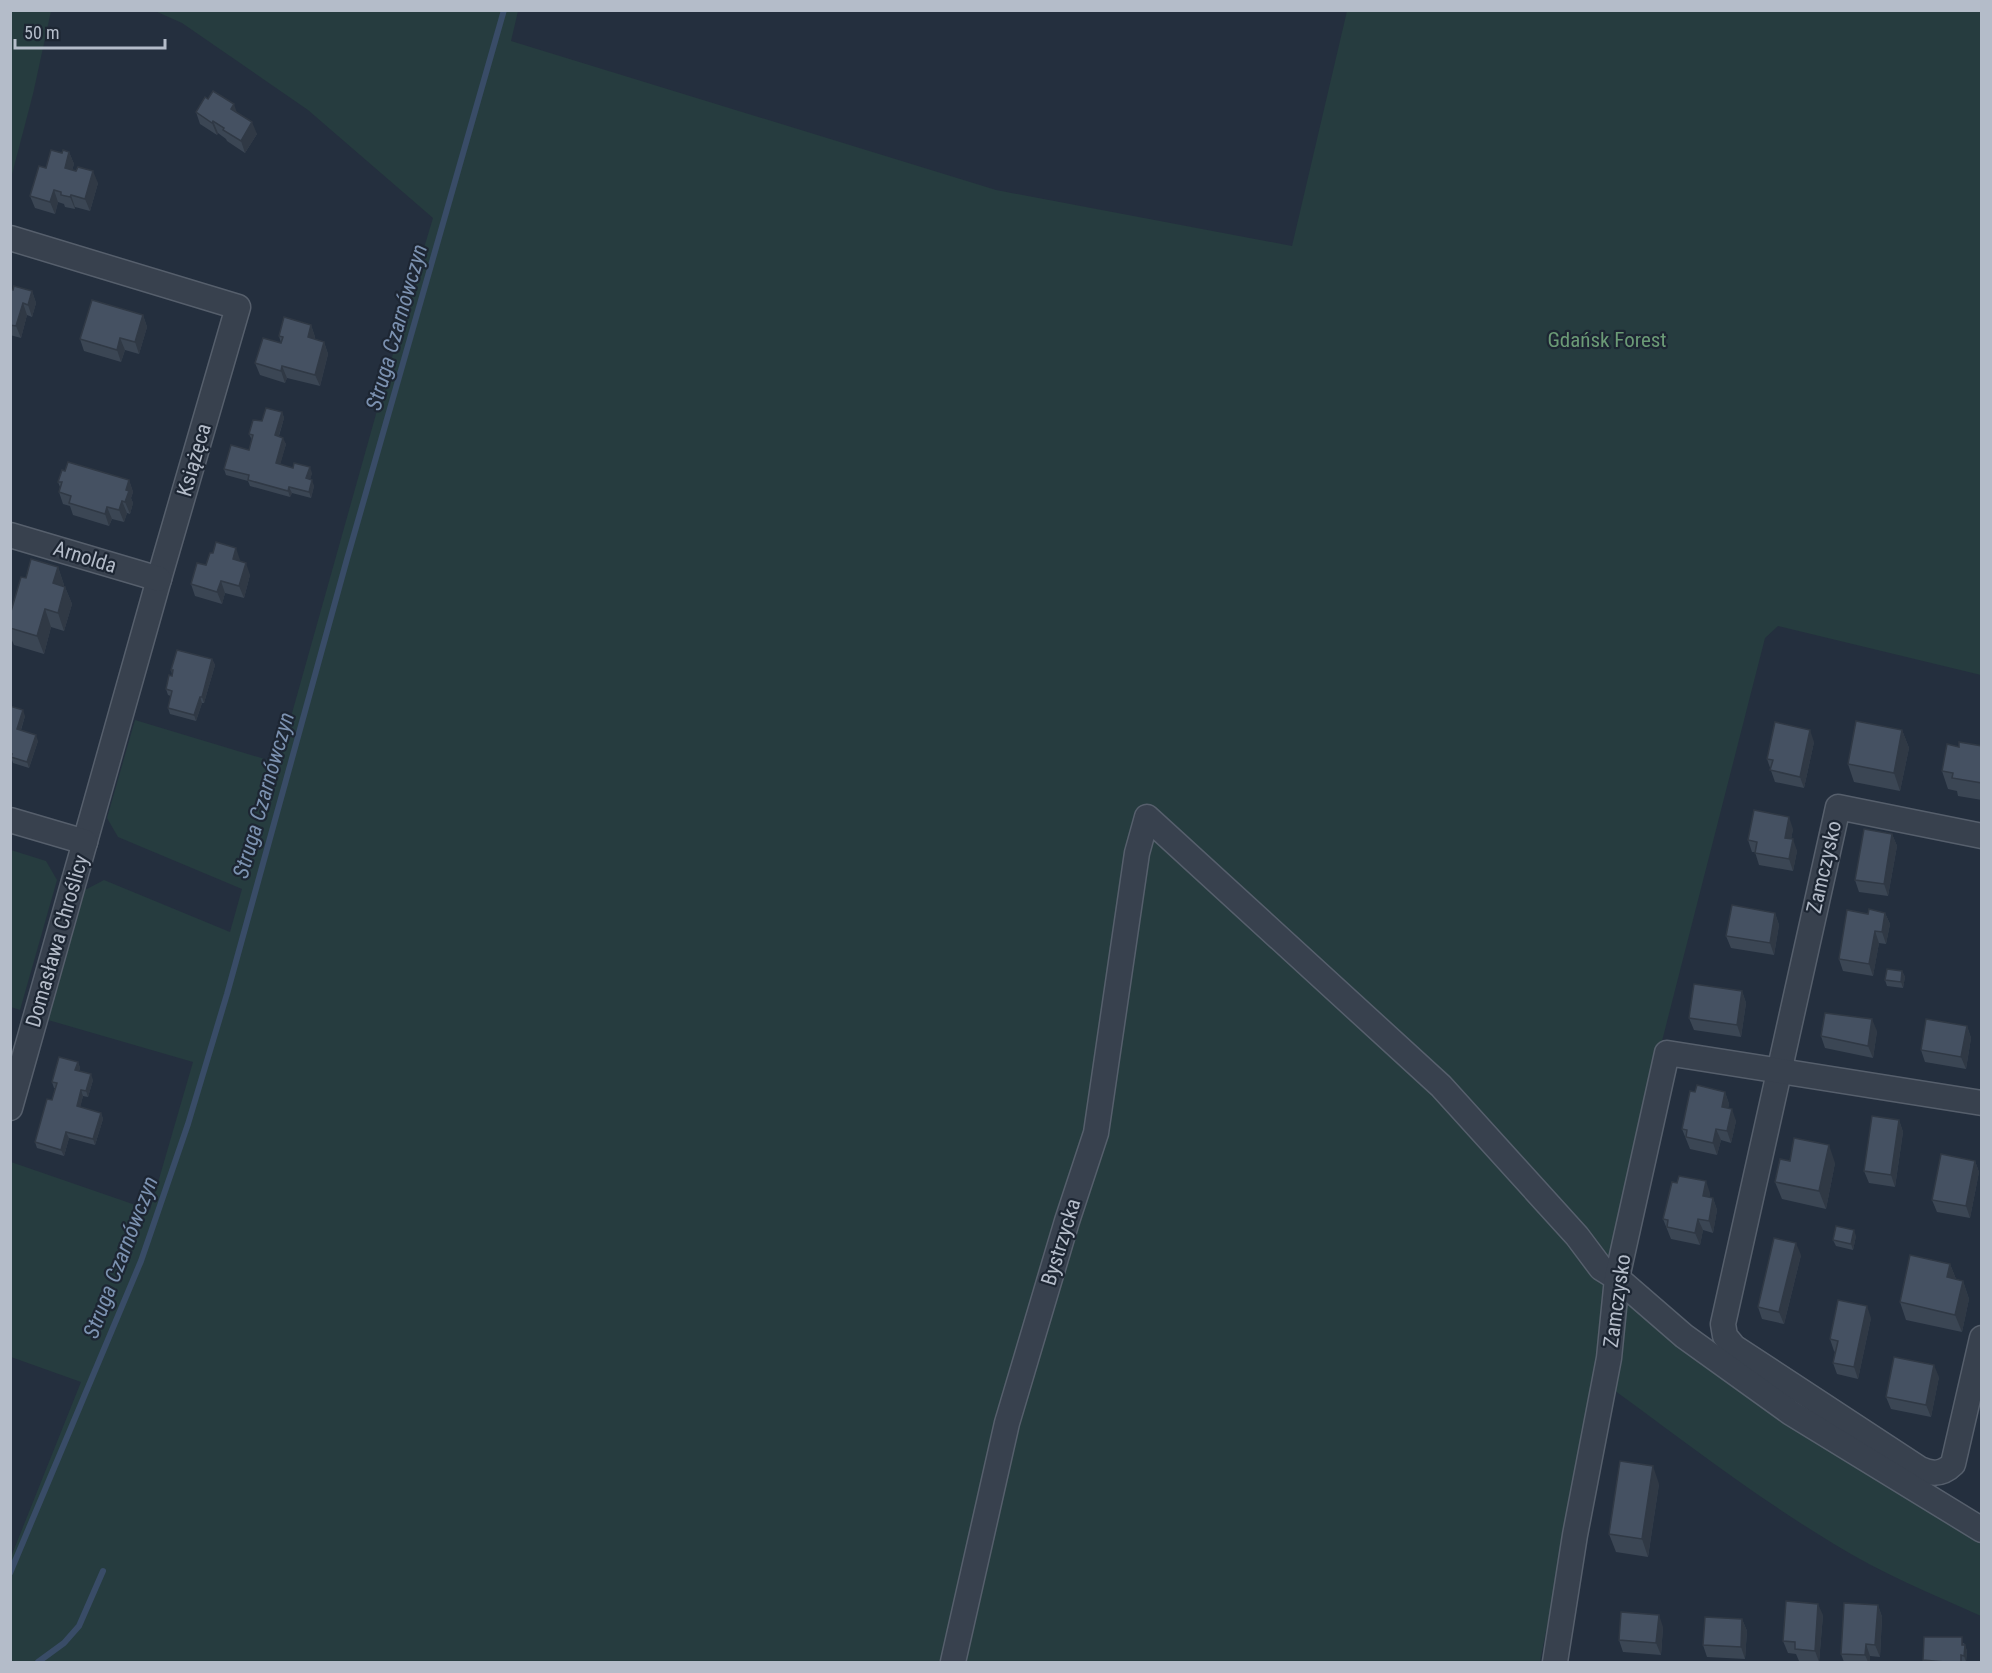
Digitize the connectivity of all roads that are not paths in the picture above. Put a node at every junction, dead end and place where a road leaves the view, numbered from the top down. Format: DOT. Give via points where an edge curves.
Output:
graph roads {
  1 [pos="10,238"];
  2 [pos="10,535"];
  3 [pos="159,579"];
  4 [pos="10,820"];
  5 [pos="1982,836"];
  6 [pos="85,842"];
  7 [pos="1779,1070"];
  8 [pos="1982,1103"];
  9 [pos="10,1108"];
  10 [pos="1617,1278"];
  11 [pos="1982,1338"];
  12 [pos="1982,1530"];
  13 [pos="953,1662"];
  14 [pos="1555,1662"];
  1 -- 3 [label="street, Książęca" via="238,308"];
  2 -- 3 [label="street, Arnolda"];
  3 -- 6 [label="street, Książęca"];
  4 -- 6 [label="street"];
  5 -- 7 [label="street, Zamczysko" via="1838,807"];
  6 -- 9 [label="street, Domasława Chroślicy"];
  7 -- 8 [label="street, Zamczysko"];
  7 -- 10 [label="street, Zamczysko" via="1666,1053"];
  7 -- 11 [label="street, Zamczysko" via="1724,1315 1723,1330 1729,1343 1920,1469 1939,1473 1953,1464"];
  10 -- 12 [label="street" via="1684,1336 1791,1413"];
  10 -- 13 [label="street, Bystrzycka" via="1601,1268 1441,1086 1147,817 1137,853 1096,1133 1007,1423"];
  10 -- 14 [label="street, Zamczysko" via="1609,1358"];
}
